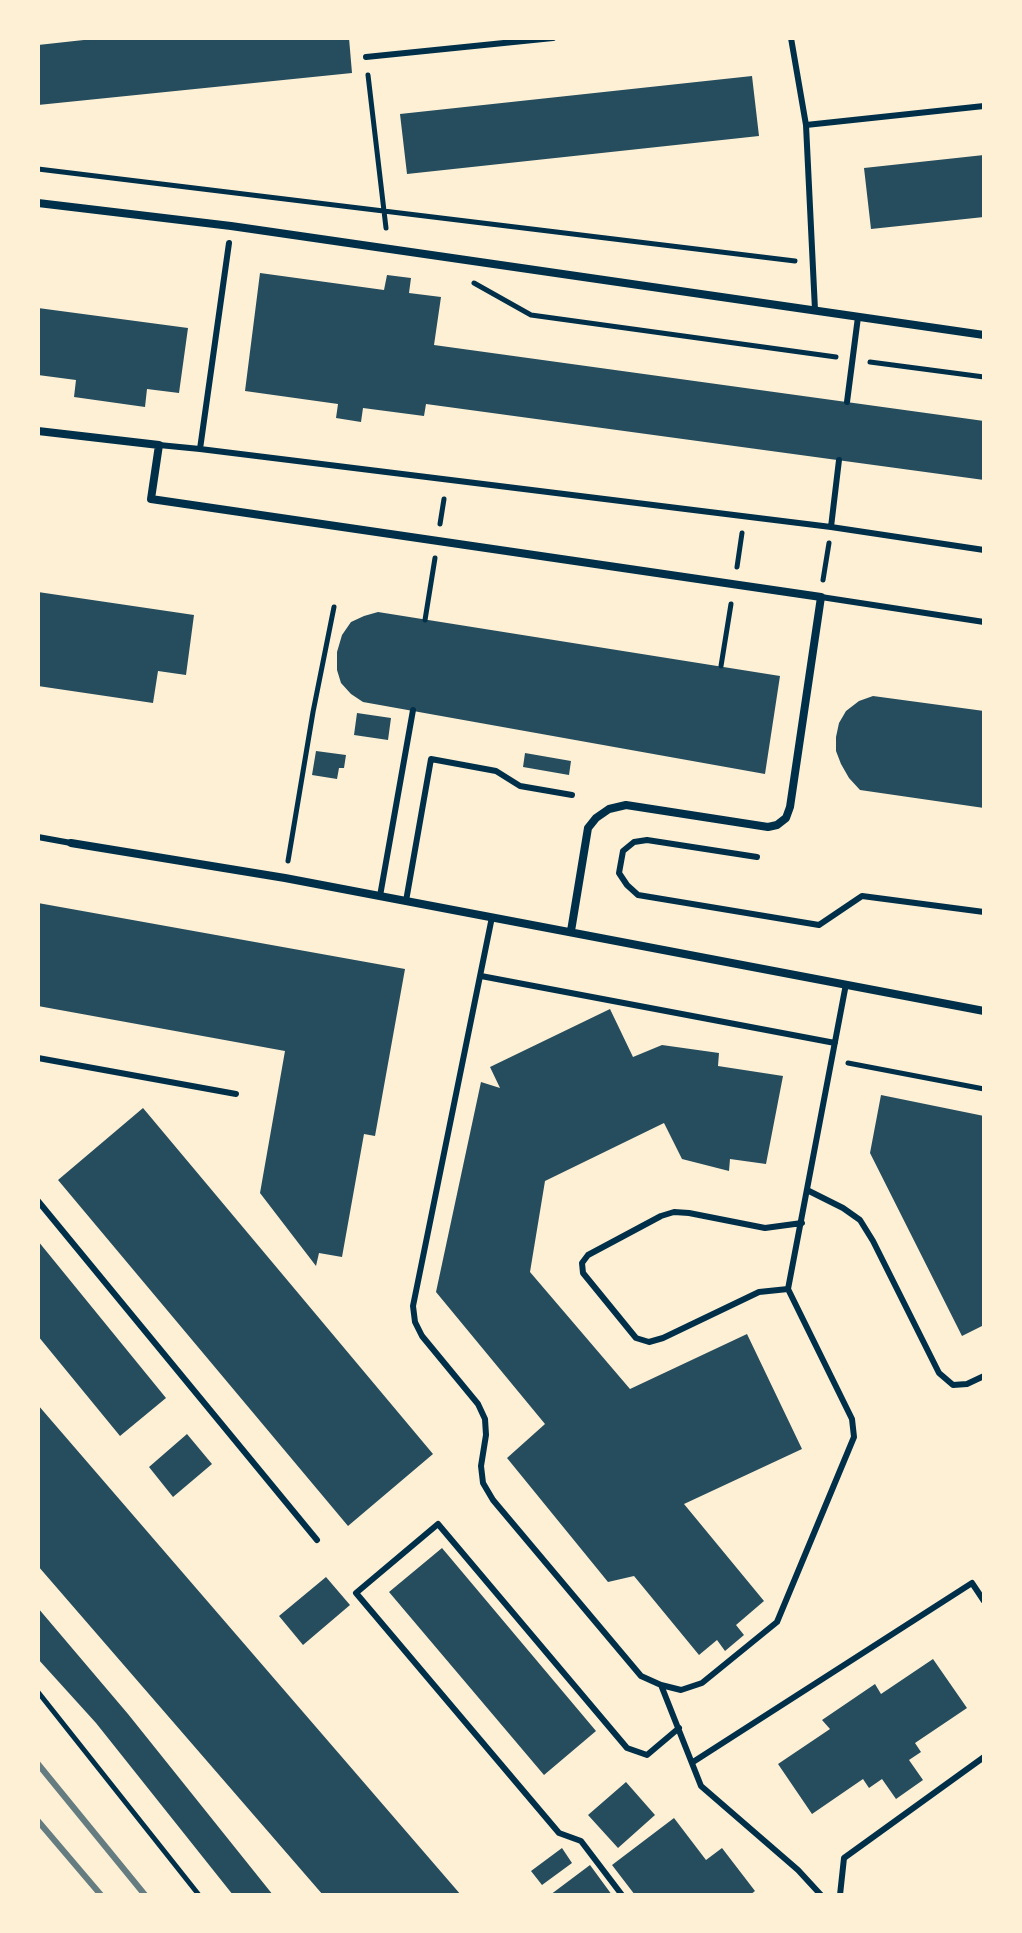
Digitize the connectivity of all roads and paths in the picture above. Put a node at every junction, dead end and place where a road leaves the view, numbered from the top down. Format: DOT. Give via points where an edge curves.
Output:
graph roads {
  1 [pos="553,38"];
  2 [pos="791,38"];
  3 [pos="366,57"];
  4 [pos="984,106"];
  5 [pos="806,125"];
  6 [pos="38,169"];
  7 [pos="38,203"];
  8 [pos="384,211"];
  9 [pos="229,243"];
  10 [pos="388,249"];
  11 [pos="811,263"];
  12 [pos="462,276"];
  13 [pos="815,310"];
  14 [pos="858,317"];
  15 [pos="984,335"];
  16 [pos="853,359"];
  17 [pos="984,377"];
  18 [pos="847,402"];
  19 [pos="38,431"];
  20 [pos="159,445"];
  21 [pos="200,449"];
  22 [pos="839,460"];
  23 [pos="431,498"];
  24 [pos="831,527"];
  25 [pos="438,537"];
  26 [pos="740,544"];
  27 [pos="984,550"];
  28 [pos="436,551"];
  29 [pos="737,569"];
  30 [pos="733,597"];
  31 [pos="821,597"];
  32 [pos="334,607"];
  33 [pos="425,620"];
  34 [pos="984,622"];
  35 [pos="721,666"];
  36 [pos="413,710"];
  37 [pos="572,795"];
  38 [pos="38,837"];
  39 [pos="71,843"];
  40 [pos="757,857"];
  41 [pos="285,878"];
  42 [pos="380,896"];
  43 [pos="406,901"];
  44 [pos="984,912"];
  45 [pos="492,917"];
  46 [pos="571,931"];
  47 [pos="481,976"];
  48 [pos="846,984"];
  49 [pos="984,1011"];
  50 [pos="835,1043"];
  51 [pos="38,1058"];
  52 [pos="831,1060"];
  53 [pos="984,1089"];
  54 [pos="236,1094"];
  55 [pos="807,1190"];
  56 [pos="38,1201"];
  57 [pos="802,1223"];
  58 [pos="788,1289"];
  59 [pos="984,1376"];
  60 [pos="317,1540"];
  61 [pos="984,1601"];
  62 [pos="661,1685"];
  63 [pos="38,1692"];
  64 [pos="679,1728"];
  65 [pos="984,1757"];
  66 [pos="693,1762"];
  67 [pos="199,1895"];
  68 [pos="622,1895"];
  69 [pos="821,1895"];
  70 [pos="840,1895"];
  1 -- 3 [label="lane"];
  2 -- 5 [label="lane"];
  3 -- 8 [label="path"];
  4 -- 5 [label="lane"];
  5 -- 11 [label="lane"];
  6 -- 8 [label="path"];
  7 -- 10 [label="street"];
  8 -- 10 [label="path"];
  8 -- 11 [label="path"];
  9 -- 21 [label="lane"];
  10 -- 13 [label="street"];
  11 -- 13 [label="lane"];
  12 -- 16 [label="path" via="531,315"];
  13 -- 14 [label="street"];
  14 -- 15 [label="street"];
  14 -- 16 [label="lane"];
  16 -- 17 [label="path"];
  16 -- 18 [label="lane"];
  19 -- 20 [label="street"];
  20 -- 21 [label="lane"];
  20 -- 31 [label="street" via="151,499"];
  21 -- 24 [label="lane"];
  22 -- 24 [label="lane"];
  23 -- 25 [label="path" via="444,500"];
  24 -- 27 [label="lane"];
  26 -- 29 [label="path"];
  28 -- 33 [label="path"];
  30 -- 35 [label="path"];
  31 -- 34 [label="lane"];
  31 -- 46 [label="street" via="786,818 768,827 626,805 609,809 588,828"];
  32 -- 41 [label="path"];
  36 -- 42 [label="lane"];
  37 -- 43 [label="lane" via="520,786 496,771 431,759"];
  38 -- 39 [label="lane"];
  39 -- 41 [label="street"];
  40 -- 44 [label="lane" via="647,840 623,851 619,873 638,895 819,925 862,896"];
  41 -- 42 [label="street"];
  42 -- 43 [label="street"];
  43 -- 45 [label="street"];
  45 -- 46 [label="street"];
  45 -- 47 [label="lane"];
  46 -- 48 [label="street"];
  47 -- 50 [label="lane"];
  47 -- 62 [label="lane" via="413,1306 415,1322 485,1419 481,1466 493,1500 641,1676"];
  48 -- 49 [label="street"];
  48 -- 50 [label="lane"];
  50 -- 52 [label="lane"];
  51 -- 54 [label="lane"];
  52 -- 53 [label="path"];
  52 -- 55 [label="lane"];
  55 -- 57 [label="lane"];
  55 -- 59 [label="lane" via="860,1220 939,1373 953,1385"];
  56 -- 60 [label="lane"];
  57 -- 58 [label="lane"];
  57 -- 58 [label="lane" via="765,1228 674,1212 588,1255 582,1263 583,1273 636,1338 649,1342 759,1292"];
  58 -- 62 [label="lane" via="852,1419 854,1437 777,1622 702,1683 681,1690"];
  61 -- 66 [label="lane" via="972,1583"];
  62 -- 64 [label="lane"];
  63 -- 67 [label="path"];
  64 -- 66 [label="lane"];
  64 -- 68 [label="lane" via="647,1755 627,1748 438,1524 356,1593 559,1833 581,1841"];
  65 -- 70 [label="lane" via="844,1858"];
  66 -- 69 [label="lane" via="701,1786"];
}
